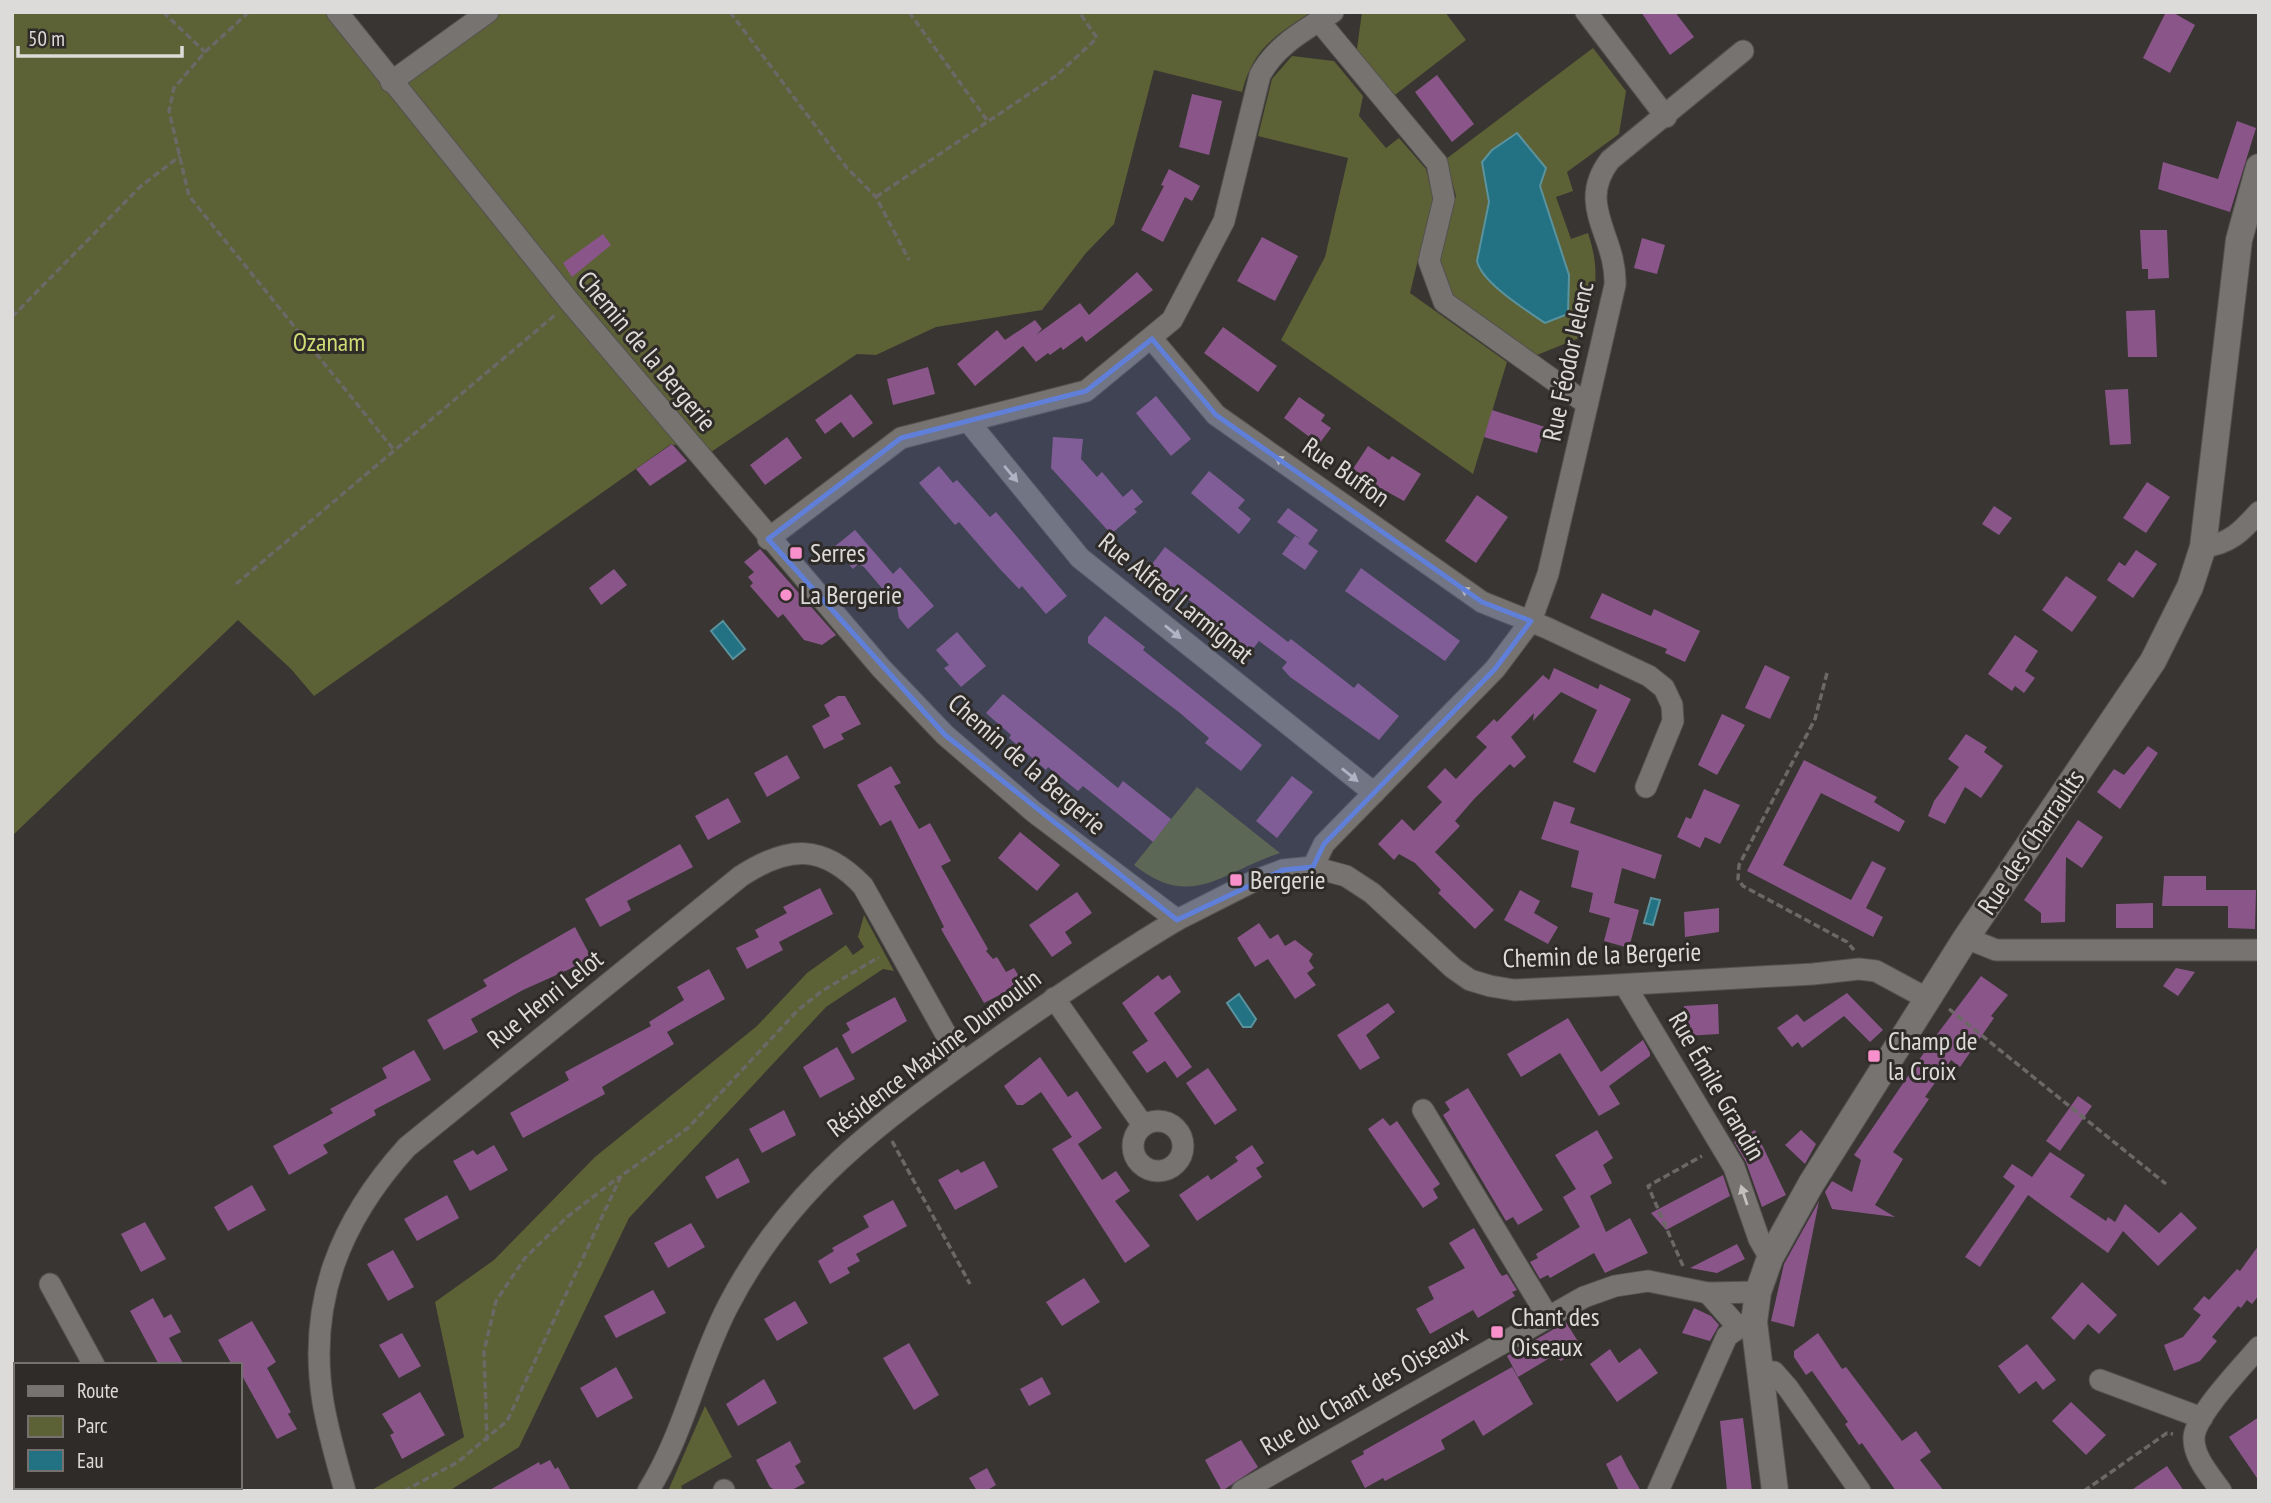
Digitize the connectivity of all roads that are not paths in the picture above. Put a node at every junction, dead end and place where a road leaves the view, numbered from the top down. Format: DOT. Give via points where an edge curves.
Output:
graph roads {
  1 [pos="337,12"];
  2 [pos="488,12"];
  3 [pos="1586,12"];
  4 [pos="1326,17"];
  5 [pos="1743,51"];
  6 [pos="391,82"];
  7 [pos="1666,117"];
  8 [pos="2259,167"];
  9 [pos="1152,339"];
  10 [pos="1587,404"];
  11 [pos="968,421"];
  12 [pos="2259,512"];
  13 [pos="768,539"];
  14 [pos="2203,547"];
  15 [pos="1531,621"];
  16 [pos="1646,787"];
  17 [pos="1374,793"];
  18 [pos="1313,867"];
  19 [pos="1177,920"];
  20 [pos="1966,938"];
  21 [pos="2259,950"];
  22 [pos="1625,985"];
  23 [pos="1930,997"];
  24 [pos="1054,999"];
  25 [pos="962,1063"];
  26 [pos="1423,1110"];
  27 [pos="1143,1125"];
  28 [pos="1770,1258"];
  29 [pos="50,1284"];
  30 [pos="1758,1292"];
  31 [pos="1708,1293"];
  32 [pos="1548,1317"];
  33 [pos="1746,1325"];
  34 [pos="2259,1347"];
  35 [pos="93,1363"];
  36 [pos="1760,1371"];
  37 [pos="2100,1380"];
  38 [pos="2198,1427"];
  39 [pos="345,1491"];
  40 [pos="648,1491"];
  41 [pos="1242,1491"];
  42 [pos="1658,1491"];
  43 [pos="1775,1491"];
  44 [pos="1860,1491"];
  45 [pos="2221,1491"];
  1 -- 6 [label="street, Chemin de la Bergerie"];
  2 -- 6 [label="street"];
  3 -- 7 [label="street"];
  4 -- 9 [label="street" via="1281,47 1259,75 1224,221 1172,320"];
  4 -- 10 [label="street" via="1437,163 1444,199 1429,261 1444,302"];
  5 -- 7 [label="street, Rue Féodor Jelenc"];
  6 -- 13 [label="street, Chemin de la Bergerie"];
  7 -- 10 [label="street, Rue Féodor Jelenc" via="1610,160 1594,189 1615,270"];
  8 -- 14 [label="street, Rue des Charraults" via="2239,240"];
  9 -- 11 [label="street" via="1086,391"];
  15 -- 9 [label="street, Rue Buffon, one-way" via="1482,602 1216,415"];
  10 -- 15 [label="street, Rue Féodor Jelenc" via="1548,574"];
  11 -- 13 [label="street" via="901,438"];
  11 -- 17 [label="street, Rue Alfred Larmignat, one-way" via="1080,558"];
  12 -- 14 [label="street" via="2238,536"];
  13 -- 19 [label="street, Chemin de la Bergerie" via="945,735 1034,812"];
  14 -- 20 [label="street, Rue des Charraults" via="2190,587 2153,661"];
  15 -- 16 [label="street" via="1649,676 1664,688 1673,721"];
  15 -- 17 [label="street, Rue Féodor Jelenc" via="1495,669"];
  17 -- 18 [label="street, Rue Féodor Jelenc" via="1324,844"];
  18 -- 19 [label="street, Chemin de la Bergerie" via="1283,870 1254,881"];
  18 -- 22 [label="street, Chemin de la Bergerie" via="1346,876 1372,892 1470,980 1514,990"];
  19 -- 24 [label="street, Résidence Maxime Dumoulin"];
  20 -- 21 [label="street" via="1996,950"];
  20 -- 23 [label="street, Rue des Charraults"];
  22 -- 23 [label="street, Chemin de la Bergerie" via="1859,969 1876,971"];
  28 -- 22 [label="street, Rue Émile Grandin, one-way" via="1734,1167"];
  23 -- 28 [label="street, Rue des Charraults" via="1811,1184"];
  24 -- 25 [label="street, Résidence Maxime Dumoulin"];
  24 -- 27 [label="street"];
  25 -- 39 [label="street, Rue Henri Lelot" via="863,886 845,867 819,855 790,853 765,860 741,876 407,1147 380,1177 339,1248 320,1322 323,1402"];
  25 -- 40 [label="street, Résidence Maxime Dumoulin" via="881,1121 820,1176 758,1256 727,1306"];
  26 -- 32 [label="street"];
  28 -- 30 [label="street, Rue des Charraults"];
  29 -- 35 [label="street"];
  30 -- 31 [label="street, Rue du Chant des Oiseaux"];
  30 -- 33 [label="street, Rue des Charraults"];
  31 -- 32 [label="street, Rue du Chant des Oiseaux" via="1648,1281 1584,1297"];
  31 -- 33 [label="street"];
  32 -- 41 [label="street, Rue du Chant des Oiseaux"];
  33 -- 36 [label="street, Rue des Charraults"];
  33 -- 42 [label="street" via="1727,1336"];
  34 -- 38 [label="street"];
  36 -- 43 [label="street, Rue des Charraults"];
  36 -- 44 [label="street" via="1774,1372 1788,1388"];
  37 -- 38 [label="street"];
  38 -- 45 [label="street" via="2198,1458"];
}
